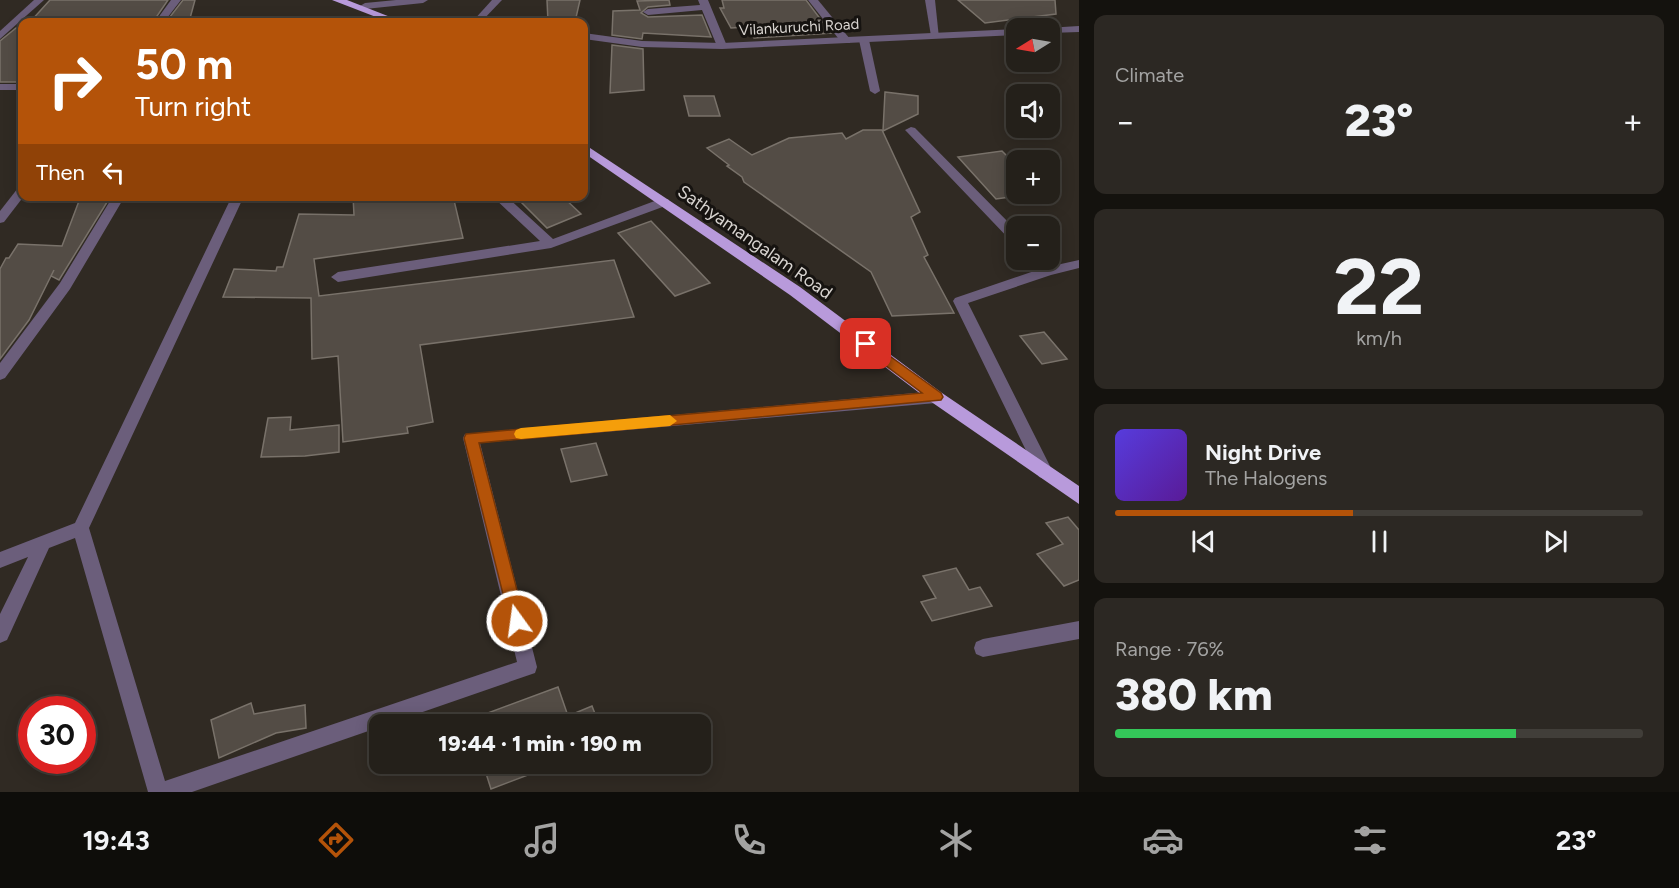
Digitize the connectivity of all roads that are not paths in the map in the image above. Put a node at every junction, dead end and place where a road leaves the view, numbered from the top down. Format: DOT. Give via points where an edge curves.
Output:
graph roads {
  1 [pos="39,0"];
  2 [pos="176,0"];
  3 [pos="337,0"];
  4 [pos="423,0"];
  5 [pos="497,0"];
  6 [pos="813,0"];
  7 [pos="930,0"];
  8 [pos="705,3"];
  9 [pos="364,6"];
  10 [pos="648,12"];
  11 [pos="20,18"];
  12 [pos="162,18"];
  13 [pos="390,18"];
  14 [pos="480,18"];
  15 [pos="0,21"];
  16 [pos="17,21"];
  17 [pos="1079,29"];
  18 [pos="1060,30"];
  19 [pos="1006,33"];
  20 [pos="0,36"];
  21 [pos="936,36"];
  22 [pos="588,37"];
  23 [pos="864,40"];
  24 [pos="846,41"];
  25 [pos="722,46"];
  26 [pos="0,87"];
  27 [pos="18,87"];
  28 [pos="875,91"];
  29 [pos="911,130"];
  30 [pos="588,151"];
  31 [pos="18,196"];
  32 [pos="116,201"];
  33 [pos="236,201"];
  34 [pos="504,201"];
  35 [pos="664,202"];
  36 [pos="0,219"];
  37 [pos="1006,228"];
  38 [pos="551,244"];
  39 [pos="1079,264"];
  40 [pos="1048,271"];
  41 [pos="338,277"];
  42 [pos="0,374"];
  43 [pos="936,397"];
  44 [pos="1045,472"];
  45 [pos="1079,496"];
  46 [pos="81,528"];
  47 [pos="43,543"];
  48 [pos="0,560"];
  49 [pos="1079,630"];
  50 [pos="0,634"];
  51 [pos="982,648"];
  52 [pos="160,792"];
  1 -- 11 [label="street"];
  2 -- 12 [label="street"];
  3 -- 9 [label="highway"];
  4 -- 9 [label="street"];
  5 -- 14 [label="street"];
  6 -- 24 [label="street"];
  7 -- 21 [label="street"];
  8 -- 10 [label="street"];
  8 -- 25 [label="street"];
  9 -- 13 [label="highway"];
  15 -- 16 [label="street"];
  16 -- 20 [label="street"];
  17 -- 18 [label="street"];
  19 -- 21 [label="street, Vilankuruchi Road"];
  21 -- 23 [label="street, Vilankuruchi Road"];
  22 -- 25 [label="street, Vilankuruchi Road" via="642,44"];
  23 -- 24 [label="street, Vilankuruchi Road"];
  23 -- 28 [label="street"];
  24 -- 25 [label="street, Vilankuruchi Road"];
  26 -- 27 [label="street"];
  29 -- 37 [label="street"];
  30 -- 35 [label="highway, Sathyamangalam Road"];
  31 -- 36 [label="street"];
  32 -- 42 [label="street" via="65,286"];
  33 -- 46 [label="street"];
  34 -- 38 [label="street"];
  35 -- 38 [label="street"];
  35 -- 43 [label="highway, Sathyamangalam Road" via="795,291"];
  38 -- 41 [label="street"];
  39 -- 40 [label="street"];
  40 -- 44 [label="street" via="960,301"];
  43 -- 44 [label="highway, Sathyamangalam Road"];
  43 -- 52 [label="street" via="471,438 528,667"];
  44 -- 45 [label="highway, Sathyamangalam Road"];
  46 -- 47 [label="street"];
  46 -- 52 [label="street"];
  47 -- 48 [label="street"];
  47 -- 50 [label="street"];
  49 -- 51 [label="street"];
}
